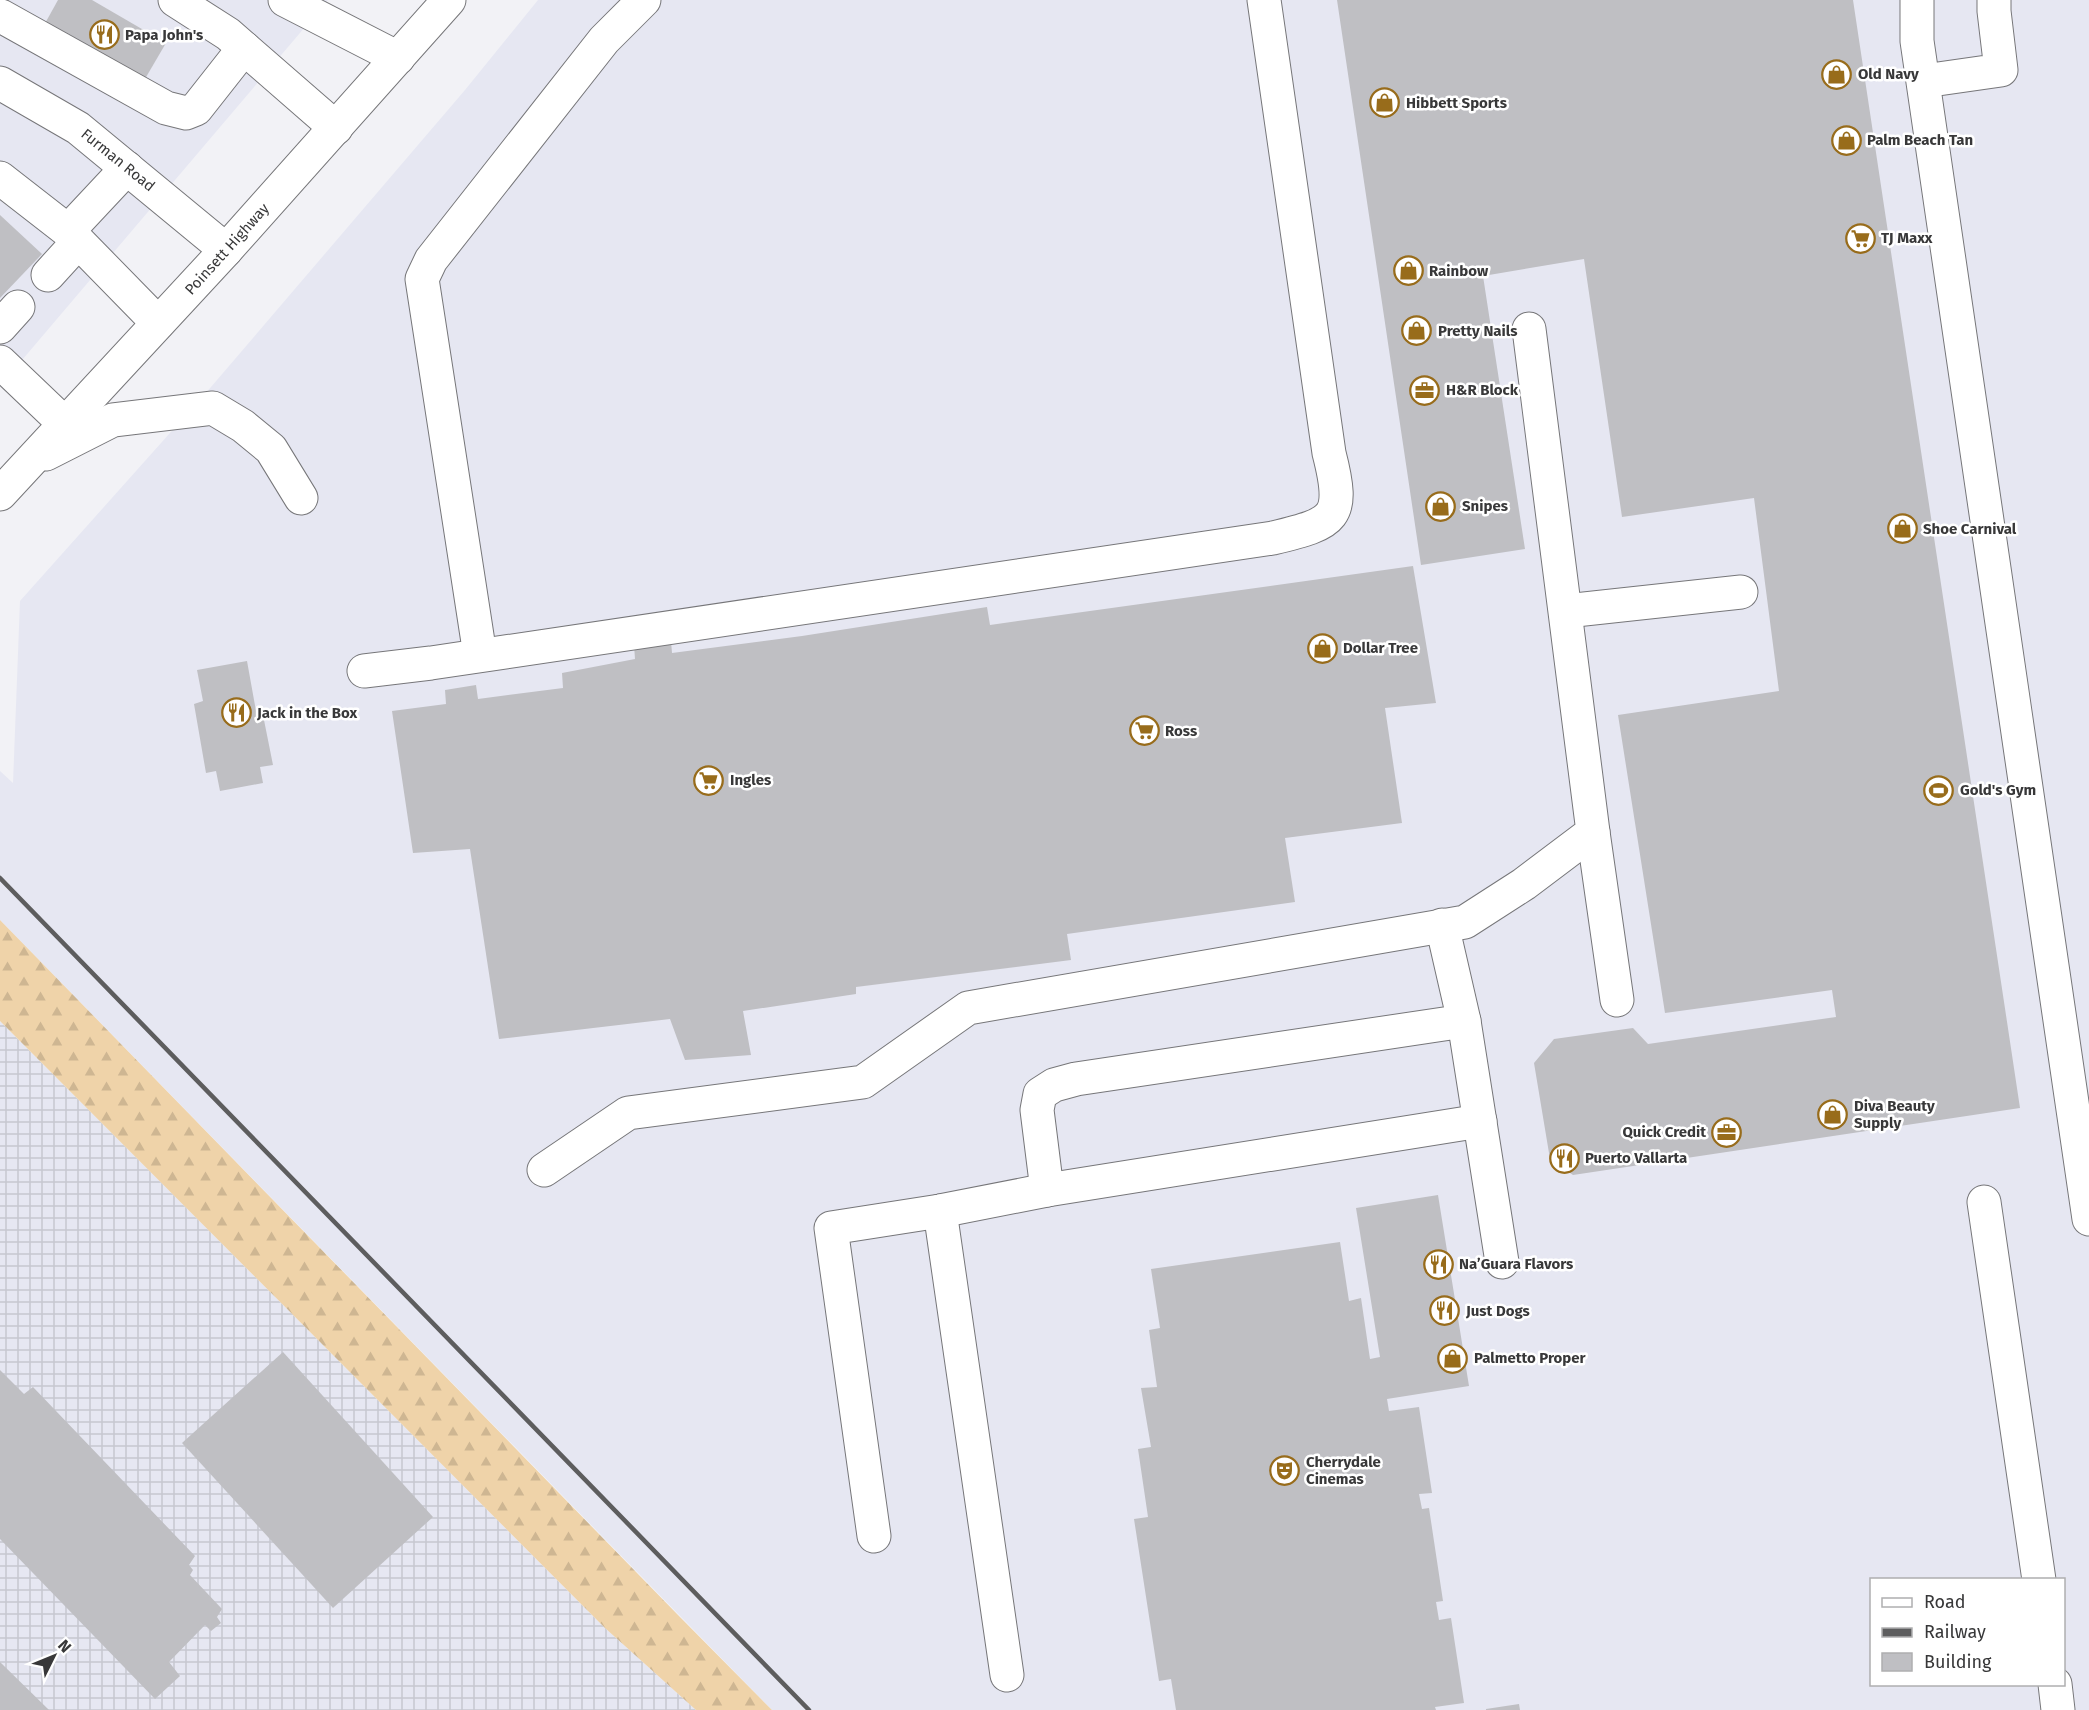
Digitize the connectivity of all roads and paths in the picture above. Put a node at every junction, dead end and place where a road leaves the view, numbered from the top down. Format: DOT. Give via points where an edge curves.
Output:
graph roads {
  1 [pos="175,0"];
  2 [pos="285,0"];
  3 [pos="449,0"];
  4 [pos="644,0"];
  5 [pos="1264,0"];
  6 [pos="1917,0"];
  7 [pos="1994,0"];
  8 [pos="4,10"];
  9 [pos="244,48"];
  10 [pos="398,58"];
  11 [pos="1924,81"];
  12 [pos="0,83"];
  13 [pos="336,128"];
  14 [pos="128,168"];
  15 [pos="0,178"];
  16 [pos="73,237"];
  17 [pos="226,250"];
  18 [pos="48,275"];
  19 [pos="158,323"];
  20 [pos="1529,329"];
  21 [pos="0,362"];
  22 [pos="65,424"];
  23 [pos="28,463"];
  24 [pos="0,494"];
  25 [pos="301,498"];
  26 [pos="1741,591"];
  27 [pos="1566,611"];
  28 [pos="480,655"];
  29 [pos="364,671"];
  30 [pos="1593,832"];
  31 [pos="1442,925"];
  32 [pos="1617,1000"];
  33 [pos="1464,1021"];
  34 [pos="1480,1121"];
  35 [pos="544,1170"];
  36 [pos="1047,1190"];
  37 [pos="1984,1202"];
  38 [pos="940,1211"];
  39 [pos="2089,1219"];
  40 [pos="1502,1262"];
  41 [pos="874,1536"];
  42 [pos="2039,1578"];
  43 [pos="1007,1675"];
  44 [pos="2055,1686"];
  45 [pos="2058,1710"];
  1 -- 9 [label="main road"];
  2 -- 10 [label="main road"];
  3 -- 10 [label="main road, Poinsett Highway"];
  4 -- 28 [label="main road" via="604,40 431,260 422,279"];
  5 -- 28 [label="main road" via="1338,498 1327,520 1273,538"];
  6 -- 11 [label="main road" via="1917,41"];
  7 -- 11 [label="main road" via="2001,70"];
  8 -- 9 [label="main road" via="166,108 186,113 196,109"];
  9 -- 13 [label="main road"];
  10 -- 13 [label="main road, Poinsett Highway"];
  11 -- 39 [label="main road"];
  12 -- 14 [label="main road, Furman Road" via="78,128"];
  13 -- 17 [label="main road, Poinsett Highway"];
  14 -- 16 [label="main road"];
  14 -- 17 [label="main road, Furman Road"];
  15 -- 16 [label="main road"];
  16 -- 18 [label="main road"];
  16 -- 19 [label="main road"];
  17 -- 19 [label="main road, Poinsett Highway"];
  19 -- 22 [label="main road, Poinsett Highway"];
  20 -- 27 [label="main road"];
  21 -- 22 [label="main road"];
  22 -- 23 [label="main road, Poinsett Highway"];
  23 -- 24 [label="main road, Poinsett Highway"];
  23 -- 25 [label="main road" via="113,420 213,408 272,449"];
  26 -- 27 [label="main road"];
  27 -- 30 [label="main road"];
  28 -- 29 [label="main road"];
  30 -- 31 [label="main road" via="1465,922"];
  30 -- 32 [label="main road"];
  31 -- 33 [label="main road"];
  31 -- 35 [label="main road" via="968,1008 863,1082 628,1113"];
  33 -- 34 [label="main road"];
  33 -- 36 [label="main road" via="1054,1085 1040,1094 1037,1110"];
  34 -- 36 [label="main road"];
  34 -- 40 [label="main road"];
  36 -- 38 [label="main road"];
  37 -- 42 [label="main road"];
  38 -- 41 [label="main road" via="831,1228"];
  38 -- 43 [label="main road"];
  44 -- 45 [label="main road"];
}
